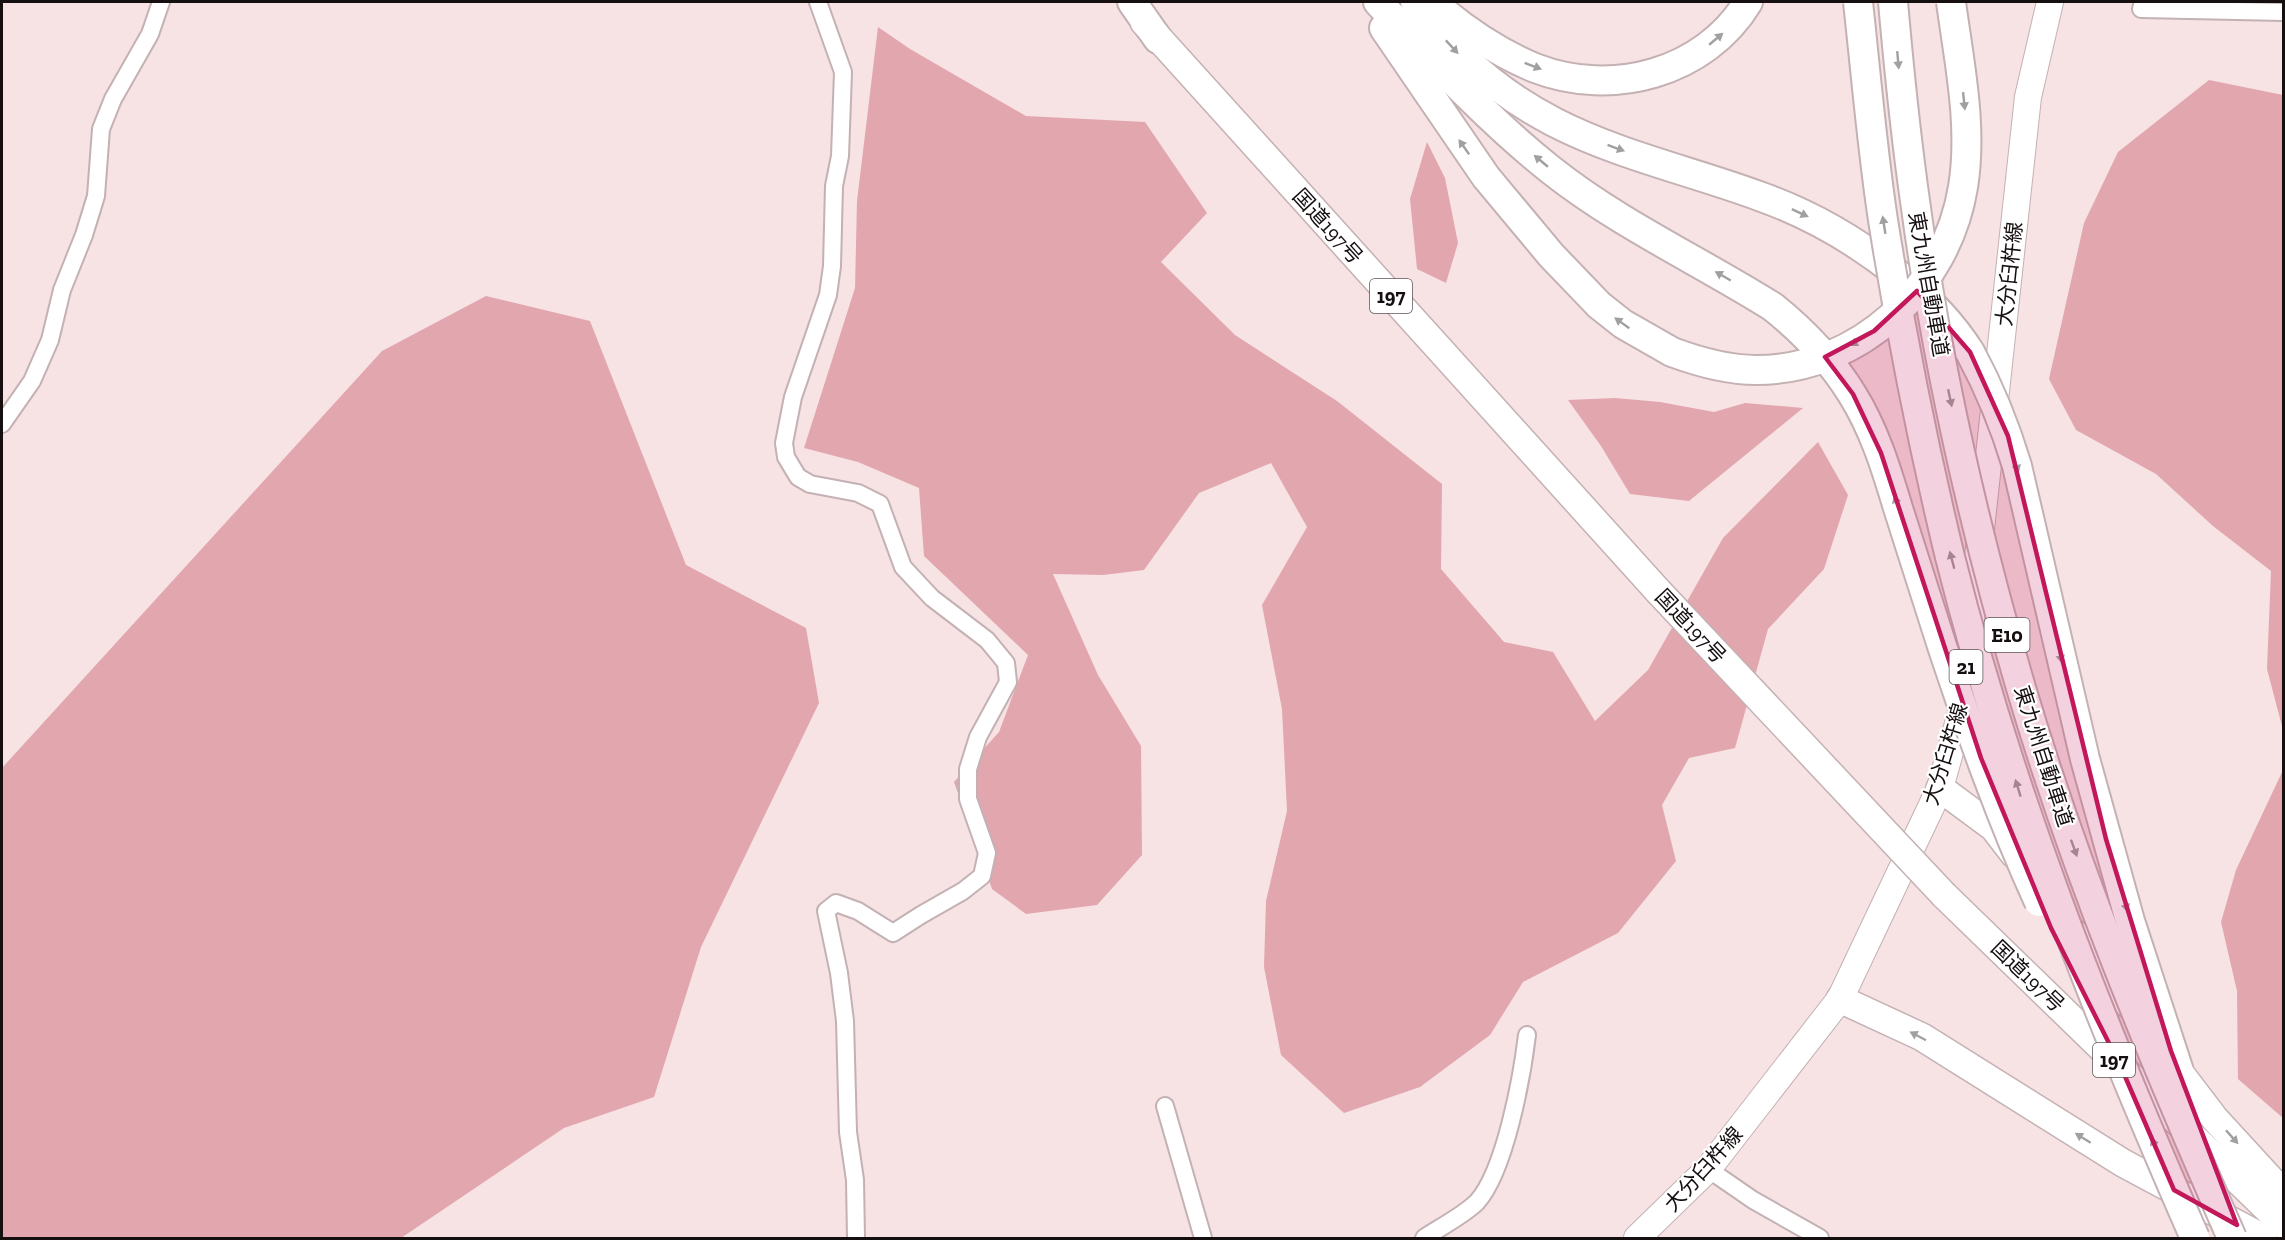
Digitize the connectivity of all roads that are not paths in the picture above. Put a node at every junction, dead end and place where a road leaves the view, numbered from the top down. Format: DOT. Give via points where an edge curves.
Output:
graph roads {
  1 [pos="161,2"];
  2 [pos="818,2"];
  3 [pos="1125,2"];
  4 [pos="1131,2"];
  5 [pos="1365,2"];
  6 [pos="1378,2"];
  7 [pos="1415,2"];
  8 [pos="1432,2"];
  9 [pos="1748,2"];
  10 [pos="1858,2"];
  11 [pos="1893,2"];
  12 [pos="1952,2"];
  13 [pos="2050,2"];
  14 [pos="2143,2"];
  15 [pos="2260,6"];
  16 [pos="2283,12"];
  17 [pos="1158,39"];
  18 [pos="2,424"];
  19 [pos="1940,788"];
  20 [pos="1840,999"];
  21 [pos="1527,1035"];
  22 [pos="2136,1104"];
  23 [pos="1165,1106"];
  24 [pos="1708,1169"];
  25 [pos="2283,1194"];
  26 [pos="2283,1225"];
  27 [pos="856,1239"];
  28 [pos="1203,1239"];
  29 [pos="1424,1239"];
  30 [pos="1637,1239"];
  31 [pos="1820,1239"];
  32 [pos="2195,1239"];
  33 [pos="2232,1239"];
  34 [pos="2243,1239"];
  35 [pos="2263,1239"];
  1 -- 18 [label="street" via="150,34 113,99 101,129 96,195 62,290 50,340 32,381"];
  2 -- 27 [label="street" via="843,72 840,156 834,186 828,295 793,397 784,443 786,457 798,477 810,484 858,493 880,504 903,567 932,598 987,640 1006,663 1008,682 978,737 968,769 968,799 987,853 982,876 893,933 858,911 836,903 826,911 845,1021"];
  3 -- 17 [label="highway, 国道197号 / 197"];
  4 -- 17 [label="highway"];
  12 -- 5 [label="highway, one-way, bridge" via="1966,121 1966,157 1957,215 1948,240 1924,283 1874,331 1806,363 1755,370 1701,363 1672,352 1599,306 1486,177"];
  22 -- 6 [label="highway, one-way, bridge" via="2007,827 1943,647 1881,453 1836,370 1773,307 1621,218 1552,170 1488,115"];
  7 -- 34 [label="highway, one-way, bridge" via="1473,68 1553,122 1617,149 1769,200 1856,242 1925,297 1970,352 1990,391 2017,466 2085,759 2134,932 2198,1128"];
  8 -- 9 [label="highway, one-way" via="1457,24 1509,56 1538,69 1594,80 1625,80 1682,63 1724,34"];
  22 -- 10 [label="highway, 東九州自動車道 / E10, one-way, bridge" via="2032,833 1951,558 1902,329 1885,229"];
  11 -- 33 [label="highway, 東九州自動車道 / E10, one-way, bridge" via="1913,186 1933,314 1984,549 2021,689 2111,952"];
  13 -- 19 [label="main road, 大分臼杵線 / 21" via="2028,97 1961,713"];
  14 -- 15 [label="street" via="2141,9"];
  15 -- 16 [label="street"];
  17 -- 26 [label="highway, 国道197号 / 197, bridge" via="1658,591 1944,895"];
  19 -- 20 [label="main road, 大分臼杵線 / 21"];
  19 -- 25 [label="highway, one-way" via="1994,828 2215,1119"];
  20 -- 24 [label="main road, 大分臼杵線 / 21"];
  35 -- 20 [label="highway, one-way" via="2123,1163 1922,1037"];
  21 -- 29 [label="street" via="1523,1075 1490,1183 1476,1203"];
  32 -- 22 [label="highway, 東九州自動車道 / E10, one-way, bridge"];
  23 -- 28 [label="street"];
  24 -- 30 [label="main road, 大分臼杵線 / 21"];
  24 -- 31 [label="street"];
}
